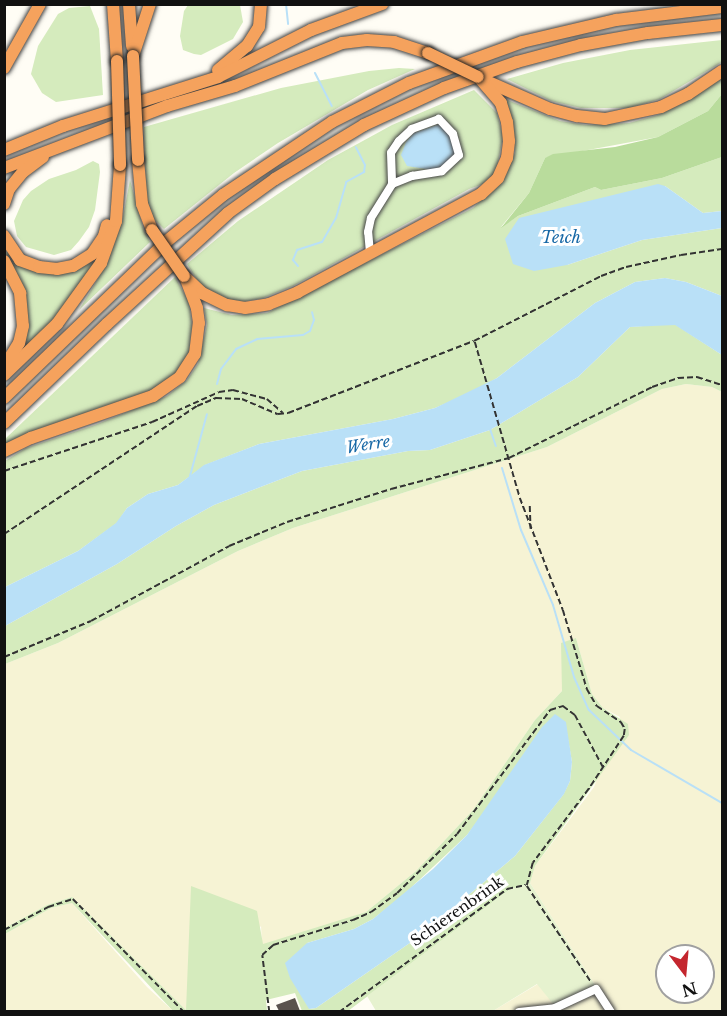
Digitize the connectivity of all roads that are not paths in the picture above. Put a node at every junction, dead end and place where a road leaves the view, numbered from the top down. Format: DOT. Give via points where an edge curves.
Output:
graph roads {
  1 [pos="40,4"];
  2 [pos="113,4"];
  3 [pos="129,4"];
  4 [pos="150,4"];
  5 [pos="261,4"];
  6 [pos="382,4"];
  7 [pos="723,7"];
  8 [pos="723,25"];
  9 [pos="133,56"];
  10 [pos="4,68"];
  11 [pos="723,71"];
  12 [pos="178,88"];
  13 [pos="496,89"];
  14 [pos="73,140"];
  15 [pos="4,150"];
  16 [pos="120,165"];
  17 [pos="4,168"];
  18 [pos="392,184"];
  19 [pos="4,204"];
  20 [pos="4,236"];
  21 [pos="370,253"];
  22 [pos="4,261"];
  23 [pos="184,276"];
  24 [pos="4,367"];
  25 [pos="4,375"];
  26 [pos="4,398"];
  27 [pos="4,423"];
  28 [pos="4,451"];
  29 [pos="519,1011"];
  30 [pos="611,1011"];
  1 -- 10 [label="highway"];
  2 -- 16 [label="highway, bridge"];
  3 -- 9 [label="highway"];
  4 -- 9 [label="highway"];
  5 -- 12 [label="highway" via="259,27 247,46 218,70"];
  6 -- 12 [label="highway" via="311,30 218,76"];
  7 -- 26 [label="highway" via="616,20 522,42 410,83 339,118 273,159 167,241"];
  8 -- 27 [label="highway" via="581,45 517,62 444,88 364,125 275,179 228,213"];
  9 -- 23 [label="highway, bridge" via="142,204 152,230"];
  11 -- 13 [label="highway" via="661,107 605,119 550,109"];
  12 -- 15 [label="highway"];
  13 -- 14 [label="highway, bridge" via="428,53 394,42 342,43 235,86"];
  13 -- 21 [label="highway" via="509,141 498,178 471,200"];
  14 -- 17 [label="highway"];
  14 -- 19 [label="highway" via="23,172 9,189"];
  16 -- 20 [label="highway" via="104,236 92,254 73,266 39,267 20,260"];
  16 -- 25 [label="highway" via="116,221 101,263 57,324"];
  18 -- 18 [label="street" via="442,171 459,155 453,134 439,119 412,129 399,141 391,153"];
  18 -- 21 [label="street" via="371,218"];
  21 -- 23 [label="highway" via="298,292 269,304 245,308 226,305 202,293"];
  22 -- 24 [label="highway" via="20,293 23,326 19,343"];
  23 -- 28 [label="highway" via="199,323 195,354 180,377 153,396"];
  29 -- 30 [label="street" via="555,1008 596,989"];
}
